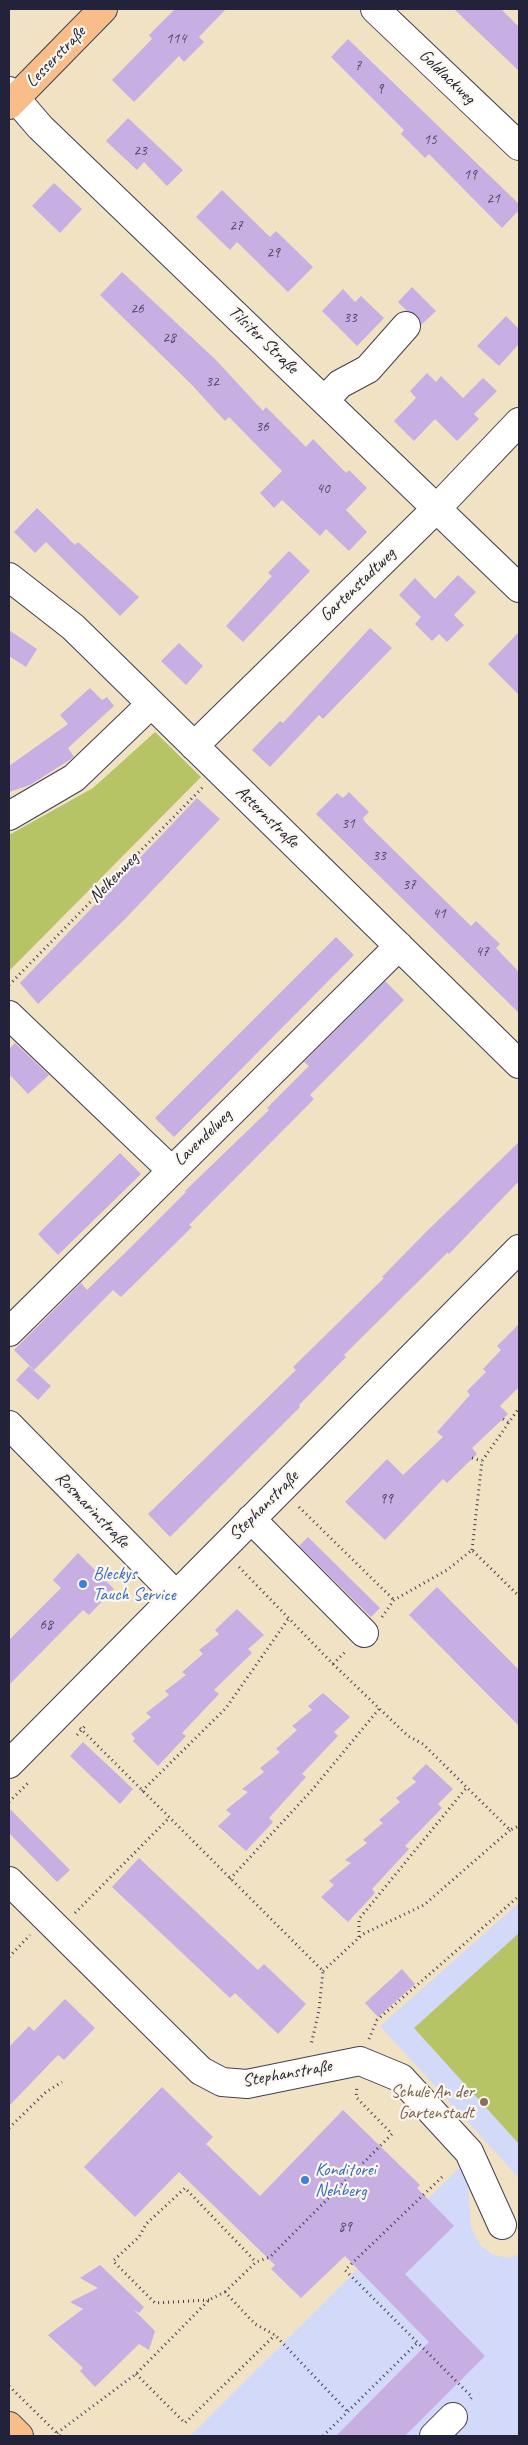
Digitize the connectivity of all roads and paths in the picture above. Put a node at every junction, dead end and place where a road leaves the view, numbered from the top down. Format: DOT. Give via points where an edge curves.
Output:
graph roads {
  1 [pos="103,9"];
  2 [pos="376,9"];
  3 [pos="11,98"];
  4 [pos="519,146"];
  5 [pos="406,326"];
  6 [pos="325,400"];
  7 [pos="519,422"];
  8 [pos="437,508"];
  9 [pos="9,577"];
  10 [pos="519,588"];
  11 [pos="151,704"];
  12 [pos="194,746"];
  13 [pos="219,770"];
  14 [pos="9,816"];
  15 [pos="399,946"];
  16 [pos="9,985"];
  17 [pos="9,1015"];
  18 [pos="519,1064"];
  19 [pos="171,1170"];
  20 [pos="519,1249"];
  21 [pos="9,1332"];
  22 [pos="519,1408"];
  23 [pos="503,1419"];
  24 [pos="509,1423"];
  25 [pos="9,1425"];
  26 [pos="472,1458"];
  27 [pos="482,1461"];
  28 [pos="281,1489"];
  29 [pos="251,1519"];
  30 [pos="221,1550"];
  31 [pos="472,1550"];
  32 [pos="176,1595"];
  33 [pos="519,1596"];
  34 [pos="394,1600"];
  35 [pos="290,1618"];
  36 [pos="364,1633"];
  37 [pos="333,1664"];
  38 [pos="380,1709"];
  39 [pos="62,1710"];
  40 [pos="9,1764"];
  41 [pos="467,1787"];
  42 [pos="142,1791"];
  43 [pos="169,1818"];
  44 [pos="519,1826"];
  45 [pos="510,1830"];
  46 [pos="230,1879"];
  47 [pos="9,1881"];
  48 [pos="519,1896"];
  49 [pos="58,1930"];
  50 [pos="359,1938"];
  51 [pos="323,1971"];
  52 [pos="360,2060"];
  53 [pos="304,2072"];
  54 [pos="62,2082"];
  55 [pos="9,2128"];
  56 [pos="442,2177"];
  57 [pos="502,2225"];
  58 [pos="256,2262"];
  59 [pos="225,2292"];
  60 [pos="209,2300"];
  61 [pos="275,2335"];
  62 [pos="418,2342"];
  63 [pos="136,2374"];
  64 [pos="9,2386"];
  65 [pos="348,2412"];
  66 [pos="453,2417"];
  67 [pos="9,2426"];
  68 [pos="58,2435"];
  69 [pos="20,2436"];
  70 [pos="323,2436"];
  71 [pos="434,2436"];
  1 -- 3 [label="main road, Lesserstraße"];
  2 -- 4 [label="street, Goldlackweg"];
  3 -- 6 [label="street, Tilsiter Straße"];
  5 -- 6 [label="street" via="368,369 340,384"];
  6 -- 8 [label="street, Tilsiter Straße"];
  7 -- 8 [label="street, Gartenstadtweg"];
  8 -- 10 [label="street, Tilsiter Straße"];
  8 -- 12 [label="street, Gartenstadtweg"];
  9 -- 11 [label="street, Asternstraße" via="73,627"];
  11 -- 12 [label="street, Asternstraße"];
  11 -- 14 [label="street" via="74,778"];
  12 -- 13 [label="street, Asternstraße"];
  13 -- 15 [label="street, Asternstraße"];
  13 -- 16 [label="path, Nelkenweg"];
  15 -- 18 [label="street, Asternstraße"];
  15 -- 19 [label="street, Lavendelweg"];
  17 -- 19 [label="street"];
  19 -- 21 [label="street, Lavendelweg"];
  20 -- 28 [label="street, Stephanstraße"];
  22 -- 24 [label="path"];
  23 -- 24 [label="path"];
  24 -- 27 [label="path"];
  25 -- 32 [label="street, Rosmarinstraße"];
  26 -- 27 [label="path"];
  27 -- 31 [label="path"];
  28 -- 29 [label="street, Stephanstraße"];
  28 -- 34 [label="path"];
  29 -- 30 [label="street, Stephanstraße"];
  29 -- 36 [label="street"];
  30 -- 32 [label="street, Stephanstraße"];
  30 -- 35 [label="path"];
  31 -- 33 [label="path"];
  31 -- 34 [label="path" via="447,1570"];
  32 -- 39 [label="street, Stephanstraße"];
  34 -- 36 [label="path"];
  35 -- 37 [label="path"];
  35 -- 42 [label="path" via="226,1708"];
  36 -- 37 [label="path"];
  37 -- 38 [label="path"];
  38 -- 41 [label="path" via="408,1736 423,1744"];
  38 -- 46 [label="path" via="312,1790"];
  39 -- 40 [label="street, Stephanstraße"];
  39 -- 42 [label="path"];
  41 -- 45 [label="path"];
  41 -- 50 [label="path" via="359,1919"];
  42 -- 43 [label="path"];
  43 -- 46 [label="path"];
  43 -- 49 [label="path"];
  44 -- 45 [label="path"];
  45 -- 50 [label="path" via="424,1905"];
  46 -- 51 [label="path"];
  47 -- 49 [label="street, Stephanstraße"];
  48 -- 52 [label="path" via="377,2020"];
  49 -- 53 [label="street, Stephanstraße" via="201,2070 222,2082 247,2084"];
  50 -- 51 [label="path"];
  51 -- 53 [label="path" via="319,2010"];
  52 -- 53 [label="street, Stephanstraße"];
  52 -- 57 [label="street" via="401,2078 469,2152"];
  52 -- 58 [label="path" via="356,2097 392,2134 270,2257"];
  54 -- 55 [label="path" via="46,2092"];
  56 -- 62 [label="path" via="345,2270"];
  58 -- 59 [label="path"];
  58 -- 60 [label="path" via="185,2188 146,2224 139,2237 114,2261 155,2303"];
  59 -- 60 [label="path"];
  59 -- 61 [label="path" via="256,2324"];
  60 -- 63 [label="path"];
  61 -- 63 [label="path" via="185,2423"];
  61 -- 65 [label="path"];
  62 -- 65 [label="path"];
  62 -- 66 [label="path" via="472,2397"];
  63 -- 68 [label="path"];
  64 -- 68 [label="path"];
  65 -- 70 [label="path"];
  66 -- 71 [label="street"];
  67 -- 69 [label="main road"];
}
